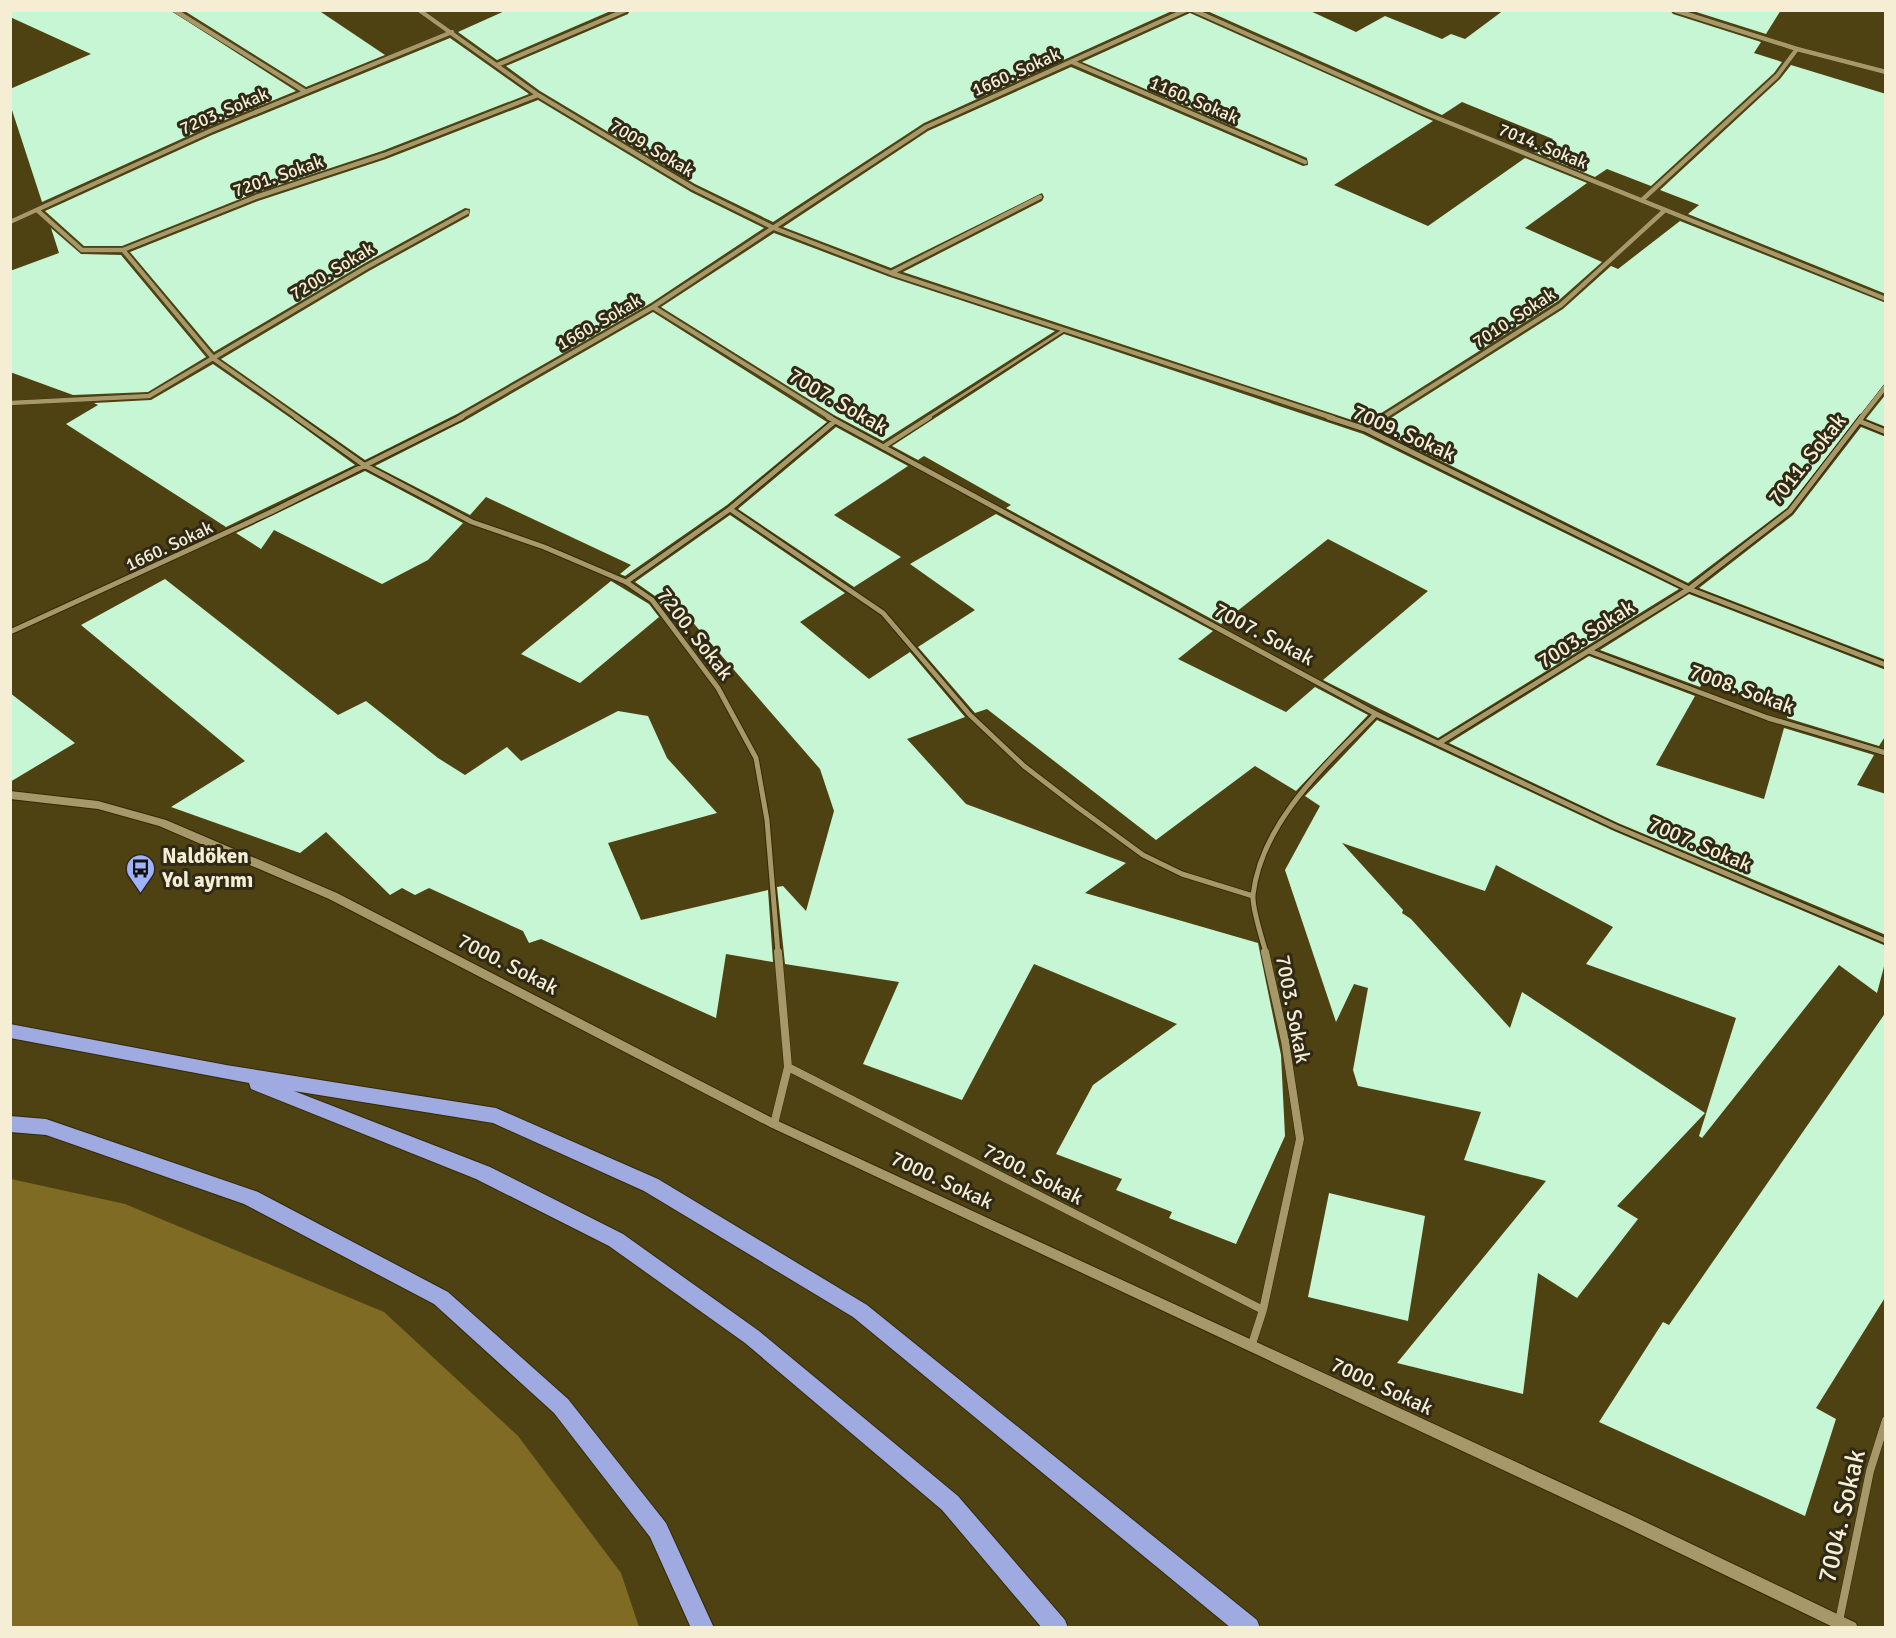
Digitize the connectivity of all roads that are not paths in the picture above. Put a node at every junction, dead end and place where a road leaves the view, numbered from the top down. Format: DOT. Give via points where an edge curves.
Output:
graph roads {
  1 [pos="174,10"];
  2 [pos="419,10"];
  3 [pos="626,10"];
  4 [pos="1186,10"];
  5 [pos="1193,10"];
  6 [pos="1674,10"];
  7 [pos="452,32"];
  8 [pos="1797,49"];
  9 [pos="1071,62"];
  10 [pos="497,65"];
  11 [pos="1886,72"];
  12 [pos="306,92"];
  13 [pos="538,95"];
  14 [pos="1305,162"];
  15 [pos="1040,196"];
  16 [pos="1642,200"];
  17 [pos="37,210"];
  18 [pos="1665,210"];
  19 [pos="467,212"];
  20 [pos="10,222"];
  21 [pos="774,228"];
  22 [pos="123,250"];
  23 [pos="891,273"];
  24 [pos="1886,299"];
  25 [pos="653,307"];
  26 [pos="1064,330"];
  27 [pos="214,359"];
  28 [pos="1886,386"];
  29 [pos="10,403"];
  30 [pos="835,421"];
  31 [pos="1859,421"];
  32 [pos="1365,429"];
  33 [pos="1886,432"];
  34 [pos="883,447"];
  35 [pos="364,465"];
  36 [pos="730,509"];
  37 [pos="626,582"];
  38 [pos="1689,589"];
  39 [pos="10,632"];
  40 [pos="1589,651"];
  41 [pos="1886,665"];
  42 [pos="1376,714"];
  43 [pos="1439,743"];
  44 [pos="1886,753"];
  45 [pos="10,795"];
  46 [pos="1253,896"];
  47 [pos="1886,941"];
  48 [pos="10,1031"];
  49 [pos="788,1067"];
  50 [pos="226,1072"];
  51 [pos="10,1124"];
  52 [pos="774,1124"];
  53 [pos="1263,1310"];
  54 [pos="1251,1347"];
  55 [pos="1886,1420"];
  56 [pos="1845,1625"];
  57 [pos="703,1628"];
  58 [pos="1057,1628"];
  59 [pos="1249,1628"];
  1 -- 12 [label="street"];
  2 -- 7 [label="street, 7009. Sokak"];
  3 -- 10 [label="street"];
  4 -- 9 [label="street, 1660. Sokak"];
  5 -- 16 [label="street, 7014. Sokak" via="1420,111"];
  6 -- 8 [label="street"];
  7 -- 10 [label="street, 7009. Sokak"];
  7 -- 12 [label="street, 7203. Sokak"];
  8 -- 11 [label="street"];
  8 -- 16 [label="street" via="1777,76"];
  9 -- 14 [label="street, 1160. Sokak"];
  9 -- 21 [label="street, 1660. Sokak" via="926,127"];
  10 -- 13 [label="street, 7009. Sokak"];
  12 -- 17 [label="street, 7203. Sokak"];
  13 -- 21 [label="street, 7009. Sokak" via="693,188"];
  13 -- 22 [label="street, 7201. Sokak" via="384,155 256,197"];
  15 -- 23 [label="street"];
  16 -- 18 [label="street, 7014. Sokak"];
  17 -- 20 [label="street, 7203. Sokak"];
  17 -- 22 [label="street, 7201. Sokak" via="81,250"];
  18 -- 24 [label="street, 7014. Sokak"];
  18 -- 32 [label="street, 7010. Sokak" via="1561,305"];
  19 -- 27 [label="street, 7200. Sokak"];
  21 -- 23 [label="street, 7009. Sokak"];
  21 -- 25 [label="street, 1660. Sokak"];
  22 -- 27 [label="street, 7200. Sokak"];
  23 -- 26 [label="street, 7009. Sokak"];
  25 -- 30 [label="street, 7007. Sokak"];
  25 -- 35 [label="street, 1660. Sokak" via="453,422"];
  26 -- 32 [label="street, 7009. Sokak"];
  26 -- 34 [label="lane"];
  27 -- 29 [label="street, 7200. Sokak" via="149,396"];
  27 -- 35 [label="street, 7200. Sokak"];
  28 -- 31 [label="street, 7011. Sokak"];
  30 -- 34 [label="street, 7007. Sokak"];
  30 -- 36 [label="street"];
  31 -- 33 [label="street"];
  31 -- 38 [label="street, 7011. Sokak" via="1790,511"];
  32 -- 38 [label="street, 7009. Sokak"];
  34 -- 42 [label="street, 7007. Sokak"];
  35 -- 37 [label="street, 7200. Sokak" via="472,522"];
  35 -- 39 [label="street, 1660. Sokak" via="149,570"];
  36 -- 37 [label="street"];
  36 -- 46 [label="street" via="883,614 970,715 1024,766 1076,806 1143,855 1182,874"];
  37 -- 49 [label="street, 7200. Sokak" via="652,600 718,688 756,758 767,820"];
  38 -- 40 [label="street, 7003. Sokak"];
  38 -- 41 [label="street, 7009. Sokak"];
  40 -- 43 [label="street, 7003. Sokak"];
  40 -- 44 [label="street, 7008. Sokak" via="1768,718"];
  42 -- 43 [label="street, 7007. Sokak"];
  42 -- 46 [label="street, 7003. Sokak" via="1308,783 1286,813 1267,848"];
  43 -- 47 [label="street, 7007. Sokak" via="1616,827"];
  45 -- 52 [label="street, 7000. Sokak" via="98,805 162,824 333,896"];
  46 -- 53 [label="street, 7003. Sokak" via="1285,1041 1300,1139"];
  48 -- 50 [label="highway"];
  49 -- 52 [label="street, 7200. Sokak"];
  49 -- 53 [label="street, 7200. Sokak"];
  50 -- 58 [label="highway" via="483,1173 615,1240 752,1337 950,1503"];
  50 -- 59 [label="highway" via="496,1116 651,1185 860,1311"];
  51 -- 57 [label="highway" via="46,1127 251,1198 441,1298 568,1415 658,1530"];
  52 -- 54 [label="street, 7000. Sokak"];
  53 -- 54 [label="street, 7003. Sokak"];
  54 -- 56 [label="street, 7000. Sokak"];
  55 -- 56 [label="street, 7004. Sokak" via="1870,1471"];
}
